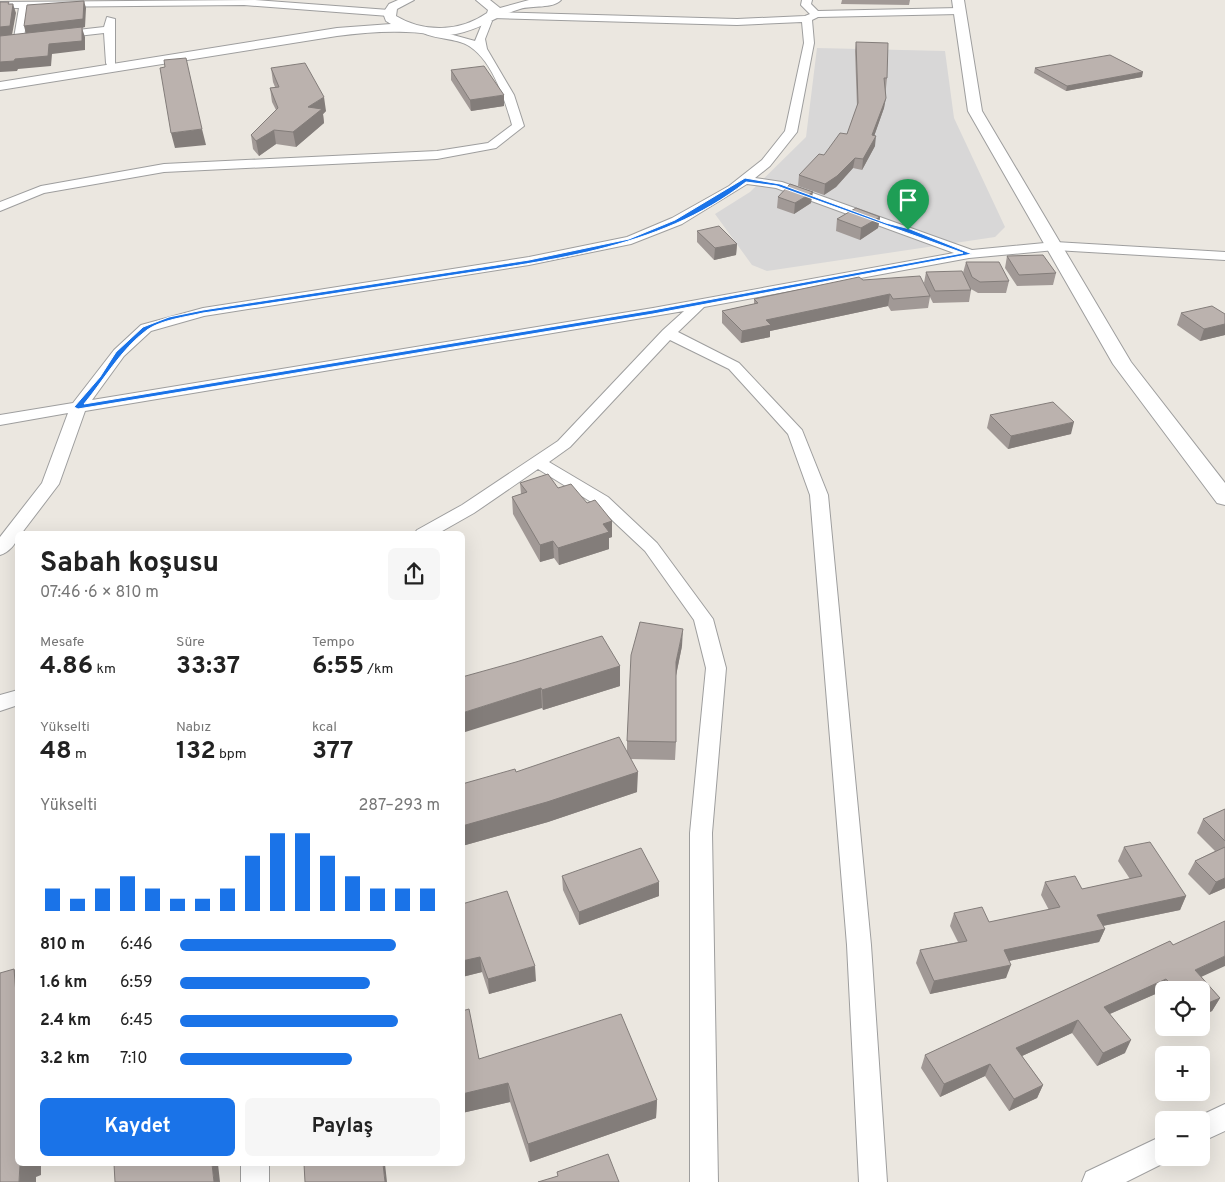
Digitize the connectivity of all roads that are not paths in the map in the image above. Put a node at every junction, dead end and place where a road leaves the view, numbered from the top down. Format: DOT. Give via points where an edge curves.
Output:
graph roads {
  1 [pos="408,0"];
  2 [pos="482,0"];
  3 [pos="554,0"];
  4 [pos="806,0"];
  5 [pos="113,3"];
  6 [pos="24,5"];
  7 [pos="0,6"];
  8 [pos="389,6"];
  9 [pos="959,6"];
  10 [pos="811,16"];
  11 [pos="490,18"];
  12 [pos="408,28"];
  13 [pos="108,30"];
  14 [pos="424,30"];
  15 [pos="49,36"];
  16 [pos="19,38"];
  17 [pos="482,49"];
  18 [pos="111,63"];
  19 [pos="0,81"];
  20 [pos="0,86"];
  21 [pos="745,180"];
  22 [pos="0,207"];
  23 [pos="1055,246"];
  24 [pos="969,254"];
  25 [pos="1225,256"];
  26 [pos="699,304"];
  27 [pos="668,333"];
  28 [pos="78,407"];
  29 [pos="0,420"];
  30 [pos="538,462"];
  31 [pos="1225,498"];
  32 [pos="428,531"];
  33 [pos="0,549"];
  34 [pos="15,698"];
  35 [pos="0,703"];
  36 [pos="1225,1117"];
  37 [pos="1210,1124"];
  38 [pos="1155,1152"];
  39 [pos="255,1166"];
  40 [pos="255,1182"];
  41 [pos="704,1182"];
  42 [pos="873,1182"];
  43 [pos="1096,1182"];
  1 -- 8 [label="street"];
  2 -- 11 [label="street" via="494,9"];
  3 -- 11 [label="street" via="519,5"];
  4 -- 10 [label="street"];
  5 -- 6 [label="street"];
  5 -- 8 [label="street"];
  5 -- 13 [label="street"];
  6 -- 7 [label="street"];
  6 -- 16 [label="street"];
  8 -- 12 [label="street" via="390,18"];
  8 -- 18 [label="street" via="350,25"];
  9 -- 10 [label="street"];
  9 -- 23 [label="street" via="975,111"];
  10 -- 11 [label="street" via="737,22"];
  10 -- 21 [label="street" via="809,44 791,132 766,163"];
  11 -- 14 [label="street" via="460,29"];
  11 -- 17 [label="street" via="480,40"];
  12 -- 14 [label="street"];
  12 -- 20 [label="street" via="381,27 337,32"];
  13 -- 15 [label="street"];
  13 -- 18 [label="street"];
  14 -- 17 [label="street" via="466,40"];
  17 -- 22 [label="street" via="509,96 518,126 492,146 437,155 164,168 41,190"];
  18 -- 19 [label="street"];
  21 -- 24 [label="street" via="778,185"];
  21 -- 28 [label="street" via="677,221 631,240 529,261 172,319 146,328 119,353"];
  23 -- 24 [label="street"];
  23 -- 25 [label="street"];
  23 -- 31 [label="street" via="1124,364"];
  24 -- 26 [label="street"];
  26 -- 27 [label="street"];
  26 -- 28 [label="street"];
  27 -- 30 [label="street" via="564,444"];
  27 -- 42 [label="street" via="734,366 796,433 820,495 858,936"];
  28 -- 29 [label="street"];
  28 -- 33 [label="street" via="50,484"];
  30 -- 32 [label="street"];
  30 -- 41 [label="street" via="602,501 651,547 704,619 716,668 701,833"];
  34 -- 35 [label="street"];
  36 -- 37 [label="street"];
  38 -- 43 [label="street"];
  39 -- 40 [label="street"];
}
